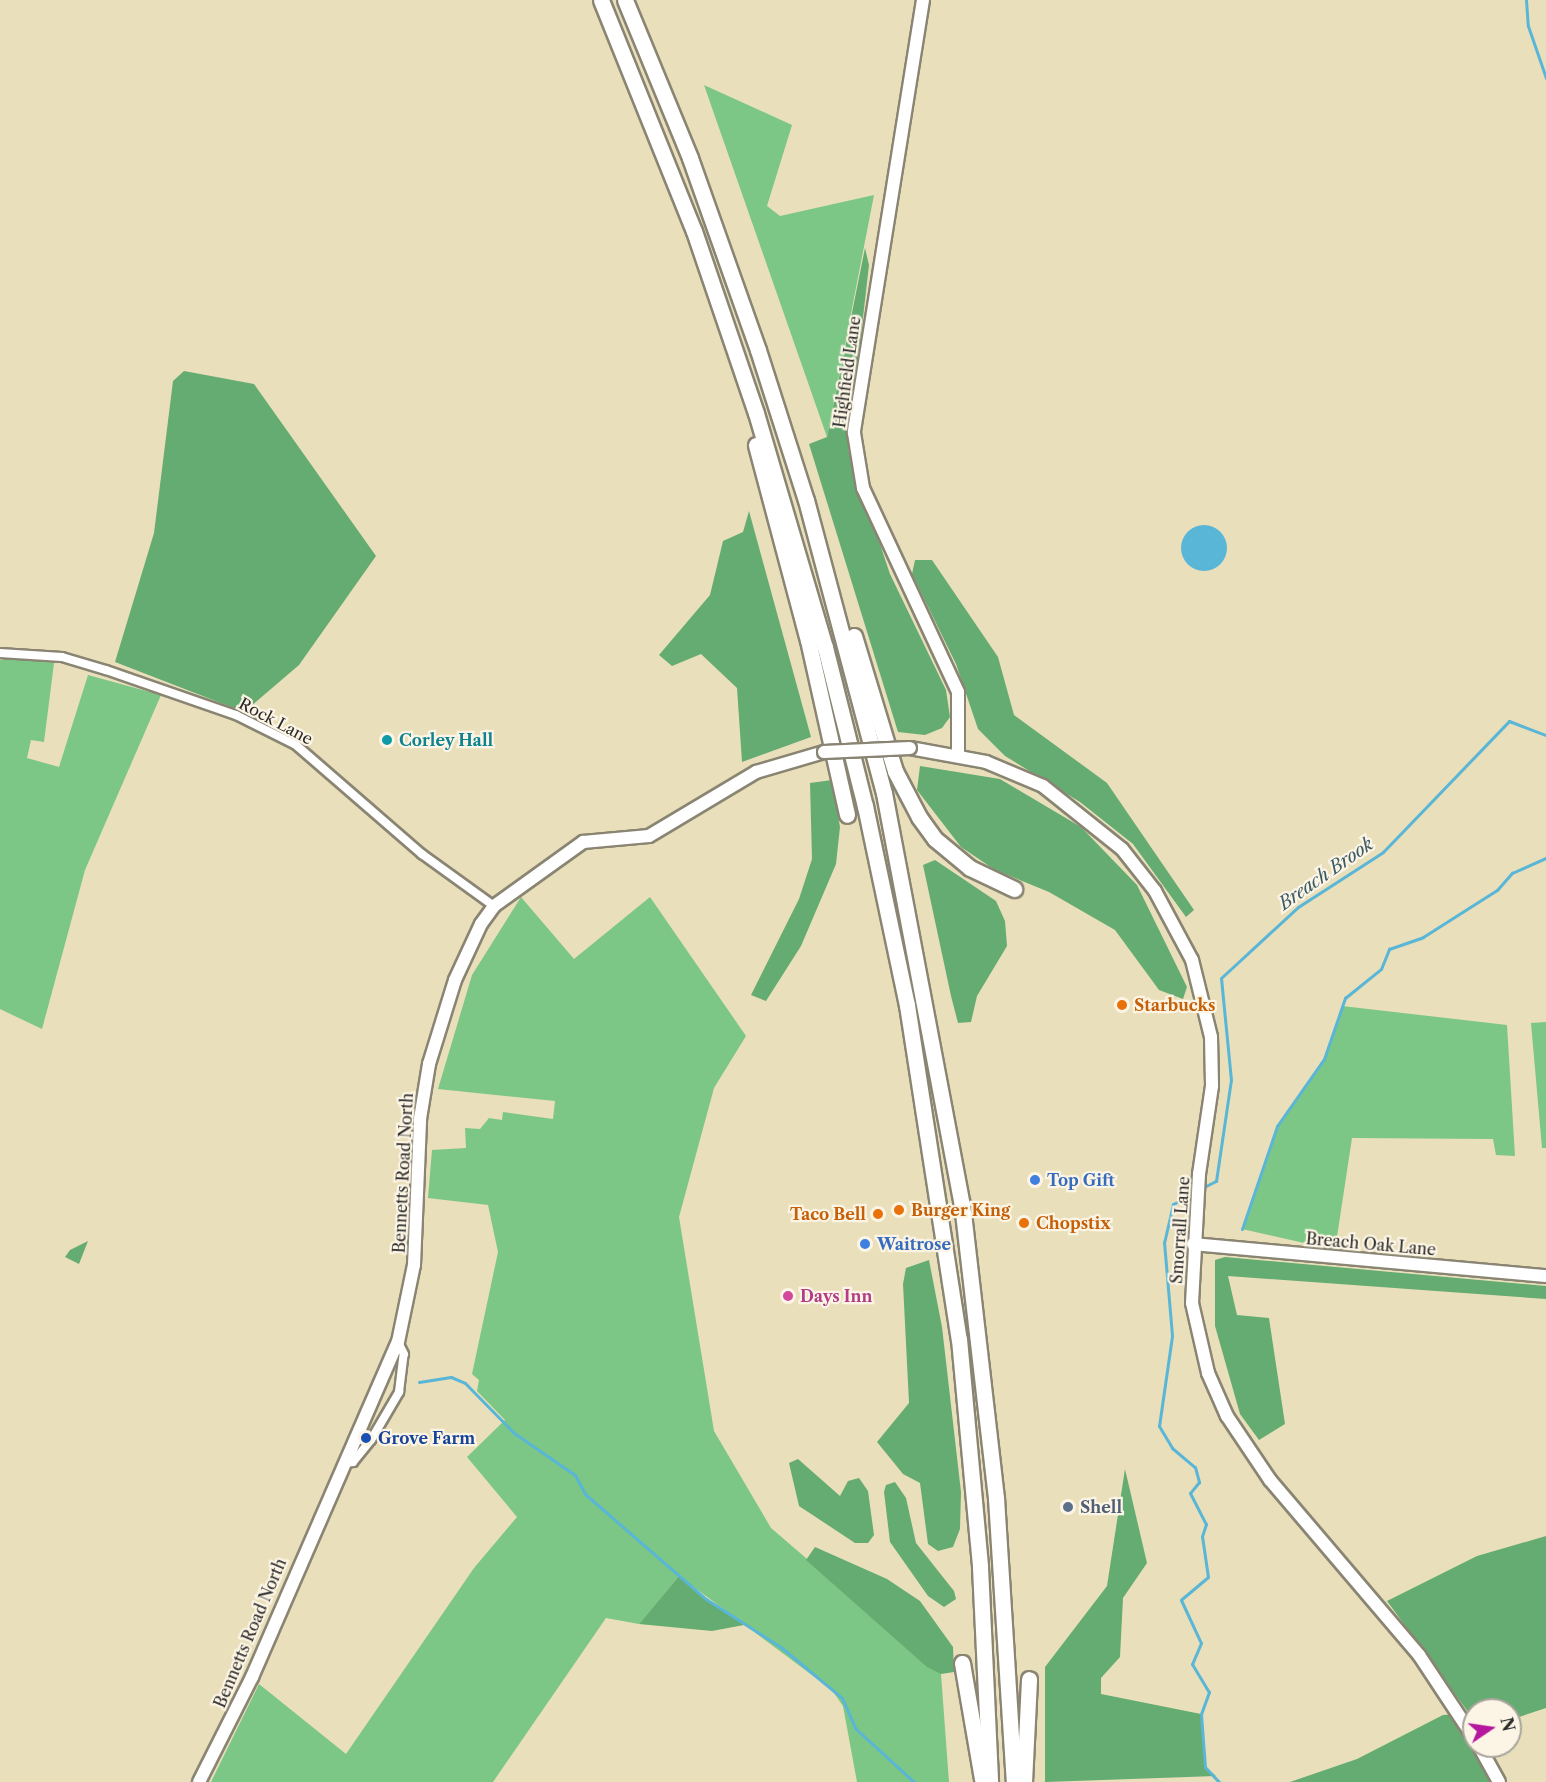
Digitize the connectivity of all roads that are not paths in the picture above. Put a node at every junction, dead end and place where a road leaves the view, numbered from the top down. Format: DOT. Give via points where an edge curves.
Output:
graph roads {
  1 [pos="601,0"];
  2 [pos="625,0"];
  3 [pos="923,0"];
  4 [pos="694,231"];
  5 [pos="806,500"];
  6 [pos="0,653"];
  7 [pos="958,755"];
  8 [pos="847,815"];
  9 [pos="1014,889"];
  10 [pos="494,906"];
  11 [pos="1193,1244"];
  12 [pos="1546,1276"];
  13 [pos="398,1342"];
  14 [pos="344,1463"];
  15 [pos="962,1663"];
  16 [pos="1029,1679"];
  17 [pos="1462,1720"];
  18 [pos="1486,1758"];
  19 [pos="199,1782"];
  20 [pos="982,1782"];
  21 [pos="990,1782"];
  22 [pos="1014,1782"];
  23 [pos="1024,1782"];
  24 [pos="1499,1782"];
  1 -- 4 [label="highway"];
  2 -- 5 [label="highway" via="690,158"];
  3 -- 7 [label="street, Highfield Lane" via="854,433 863,488 958,692"];
  4 -- 8 [label="highway" via="805,629"];
  4 -- 21 [label="highway" via="760,424 825,647 907,1005 959,1339 980,1567"];
  5 -- 9 [label="highway" via="909,800 935,839 970,868"];
  5 -- 22 [label="highway" via="884,793 942,1078 987,1411"];
  6 -- 10 [label="street, Rock Lane" via="62,657 236,715 296,746 422,855"];
  7 -- 10 [label="street, Bennetts Road North, bridge" via="910,747 824,752 756,772 650,836 583,842"];
  7 -- 11 [label="street, Smorrall Lane" via="1016,773 1071,804 1122,849 1155,891 1191,960 1210,1037 1210,1117 1198,1183"];
  10 -- 13 [label="street, Bennetts Road North" via="455,980 429,1064 420,1119 414,1265"];
  11 -- 12 [label="street, Breach Oak Lane"];
  11 -- 17 [label="street, Smorrall Lane" via="1192,1303 1200,1345 1227,1416 1314,1536 1419,1655"];
  13 -- 14 [label="street, Bennetts Road North"];
  13 -- 14 [label="street, Bennetts Road North" via="404,1354 399,1392 371,1440 353,1462"];
  14 -- 19 [label="street, Bennetts Road North" via="248,1685"];
  15 -- 20 [label="highway"];
  16 -- 23 [label="highway"];
  18 -- 24 [label="street"];
}
